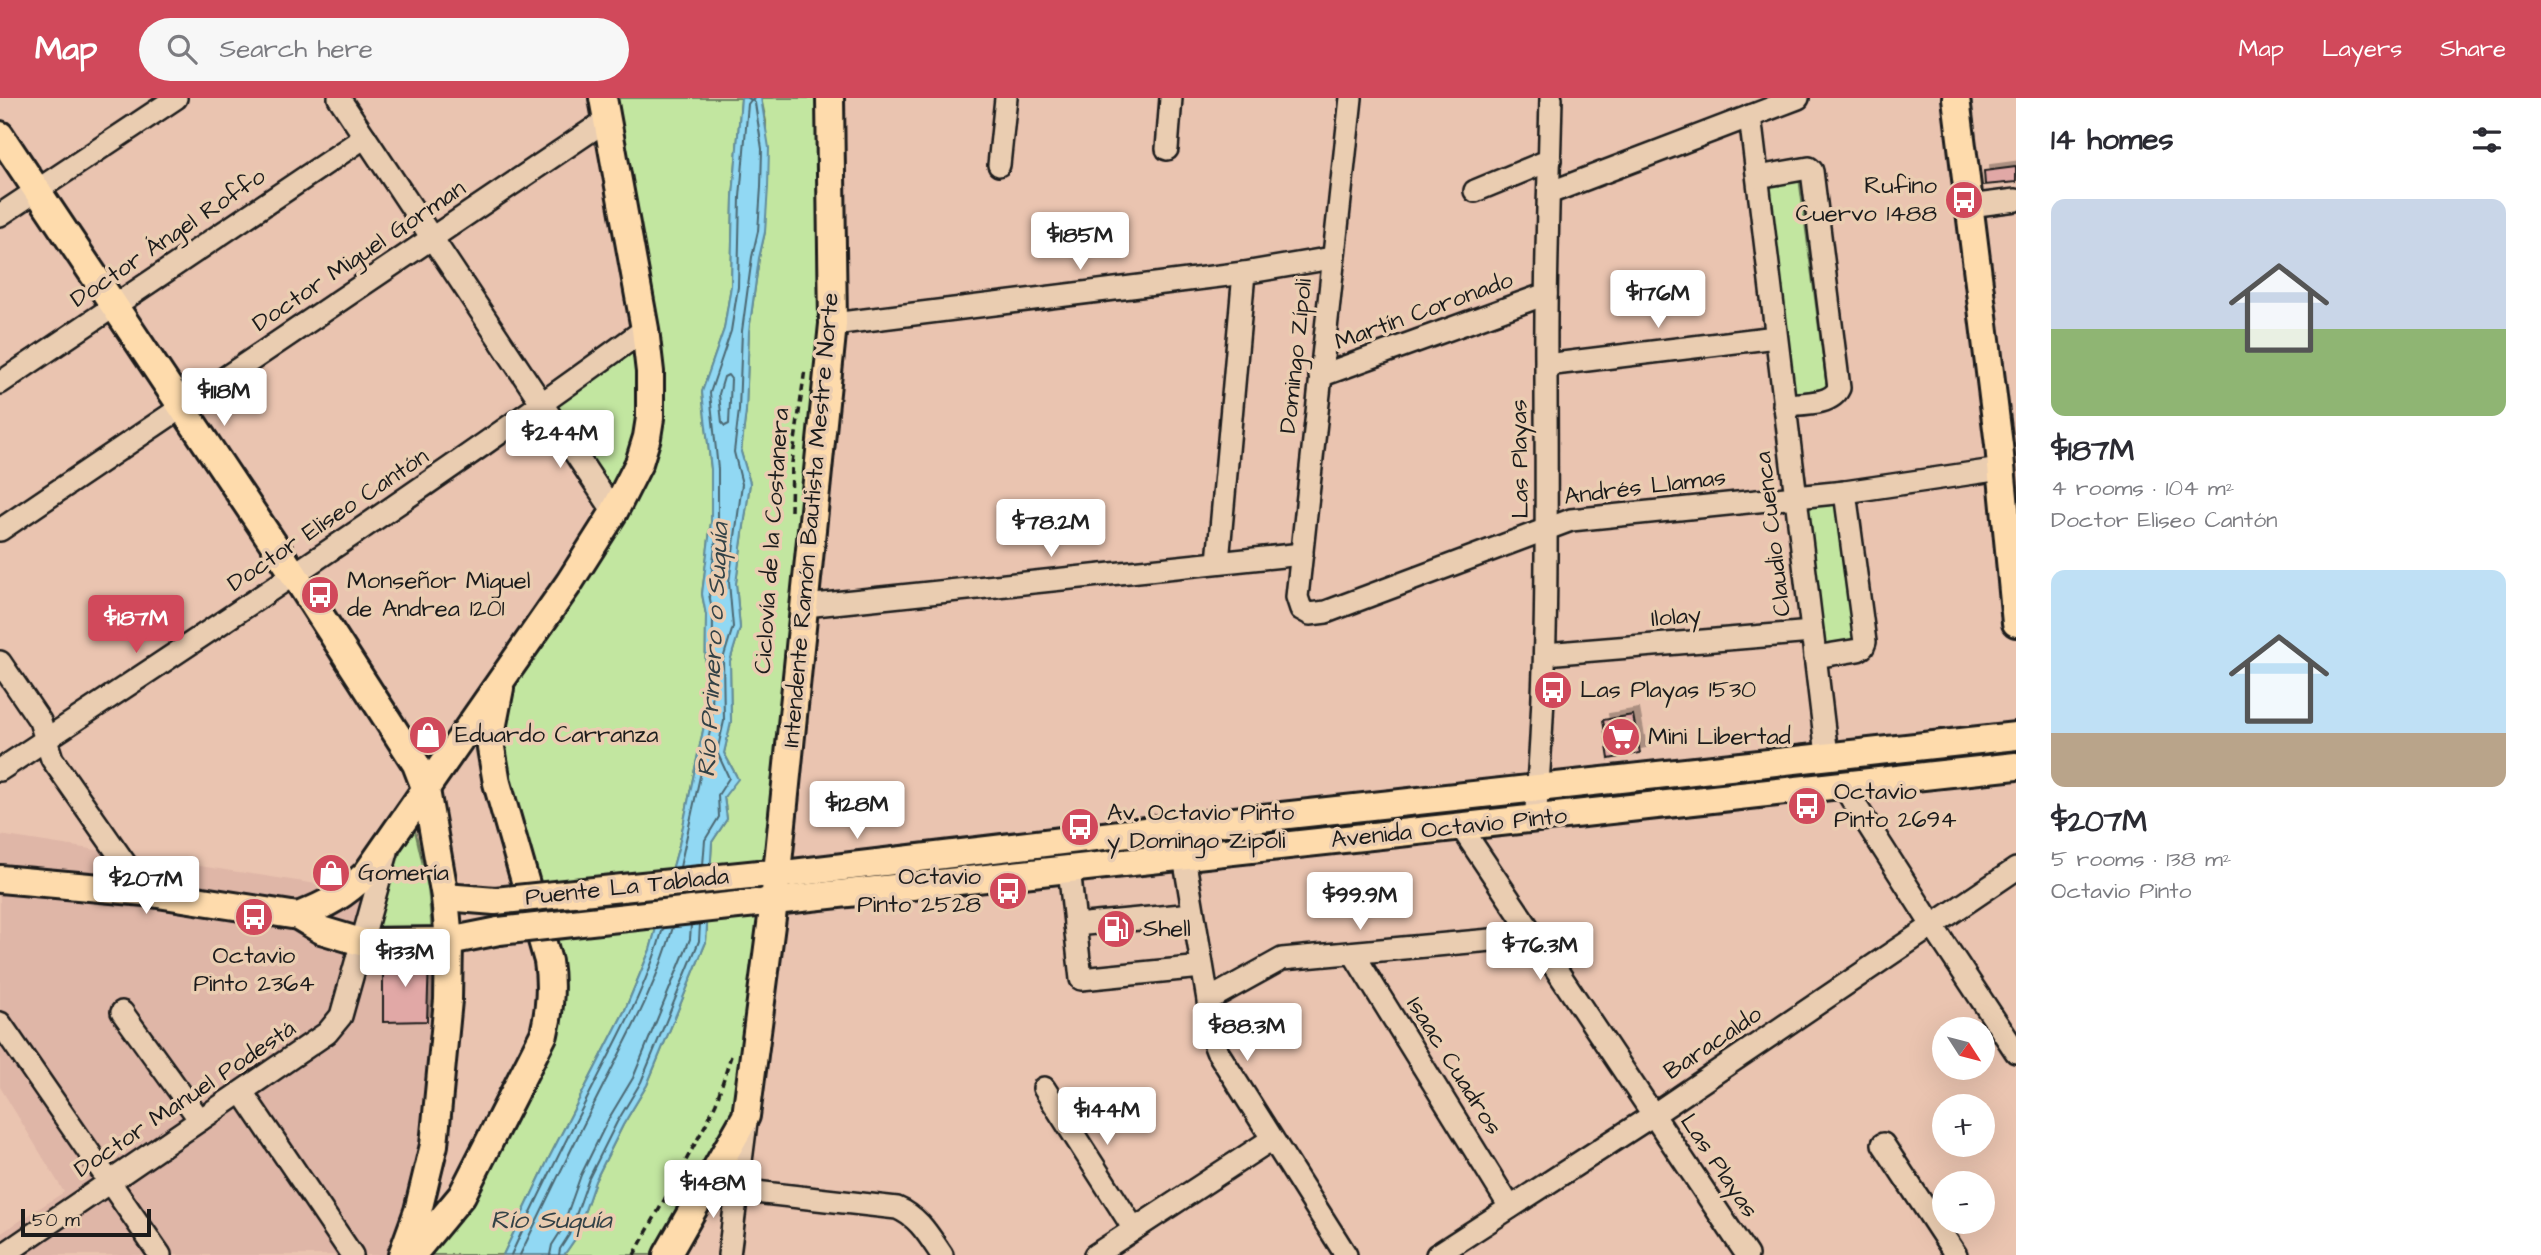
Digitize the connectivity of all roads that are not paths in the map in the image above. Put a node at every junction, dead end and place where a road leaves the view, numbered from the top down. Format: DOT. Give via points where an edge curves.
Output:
graph roads {
  1 [pos="177,98"];
  2 [pos="339,98"];
  3 [pos="831,98"];
  4 [pos="1006,98"];
  5 [pos="1171,98"];
  6 [pos="1351,98"];
  7 [pos="1551,98"];
  8 [pos="1798,98"];
  9 [pos="1956,98"];
  10 [pos="606,109"];
  11 [pos="1750,116"];
  12 [pos="0,135"];
  13 [pos="365,137"];
  14 [pos="1167,149"];
  15 [pos="1550,160"];
  16 [pos="999,165"];
  17 [pos="1758,177"];
  18 [pos="37,190"];
  19 [pos="1475,191"];
  20 [pos="1549,193"];
  21 [pos="2016,200"];
  22 [pos="1969,206"];
  23 [pos="0,215"];
  24 [pos="433,238"];
  25 [pos="1332,258"];
  26 [pos="1244,272"];
  27 [pos="1546,294"];
  28 [pos="115,306"];
  29 [pos="833,324"];
  30 [pos="645,329"];
  31 [pos="1776,337"];
  32 [pos="1546,365"];
  33 [pos="1320,376"];
  34 [pos="0,383"];
  35 [pos="541,405"];
  36 [pos="1784,405"];
  37 [pos="183,408"];
  38 [pos="2005,452"];
  39 [pos="1845,492"];
  40 [pos="1795,496"];
  41 [pos="614,512"];
  42 [pos="1548,528"];
  43 [pos="0,530"];
  44 [pos="1302,554"];
  45 [pos="1219,562"];
  46 [pos="295,576"];
  47 [pos="805,606"];
  48 [pos="1310,614"];
  49 [pos="2016,623"];
  50 [pos="1812,632"];
  51 [pos="1545,654"];
  52 [pos="1815,657"];
  53 [pos="0,662"];
  54 [pos="503,676"];
  55 [pos="2016,736"];
  56 [pos="46,740"];
  57 [pos="1827,755"];
  58 [pos="2016,766"];
  59 [pos="0,770"];
  60 [pos="1842,785"];
  61 [pos="426,790"];
  62 [pos="1538,790"];
  63 [pos="1535,820"];
  64 [pos="1179,827"];
  65 [pos="1461,827"];
  66 [pos="393,834"];
  67 [pos="1184,856"];
  68 [pos="1069,868"];
  69 [pos="2016,869"];
  70 [pos="768,874"];
  71 [pos="0,879"];
  72 [pos="145,892"];
  73 [pos="445,897"];
  74 [pos="765,903"];
  75 [pos="1193,914"];
  76 [pos="298,916"];
  77 [pos="1075,925"];
  78 [pos="1931,925"];
  79 [pos="1535,936"];
  80 [pos="449,941"];
  81 [pos="361,942"];
  82 [pos="1353,953"];
  83 [pos="1202,967"];
  84 [pos="1208,1000"];
  85 [pos="122,1012"];
  86 [pos="0,1023"];
  87 [pos="2016,1052"];
  88 [pos="1044,1088"];
  89 [pos="242,1092"];
  90 [pos="1653,1115"];
  91 [pos="746,1116"];
  92 [pos="200,1120"];
  93 [pos="1272,1139"];
  94 [pos="1883,1144"];
  95 [pos="111,1181"];
  96 [pos="738,1191"];
  97 [pos="1510,1207"];
  98 [pos="1134,1229"];
  99 [pos="3,1255"];
  100 [pos="160,1255"];
  101 [pos="352,1255"];
  102 [pos="402,1255"];
  103 [pos="412,1255"];
  104 [pos="667,1255"];
  105 [pos="729,1255"];
  106 [pos="942,1255"];
  107 [pos="1095,1255"];
  108 [pos="1346,1255"];
  109 [pos="1437,1255"];
  110 [pos="1747,1255"];
  111 [pos="1955,1255"];
  1 -- 18 [label="street"];
  2 -- 13 [label="street"];
  3 -- 29 [label="main road, Intendente Ramón Bautista Mestre Norte"];
  4 -- 16 [label="street"];
  5 -- 14 [label="street"];
  6 -- 25 [label="street, Domingo Zípoli"];
  7 -- 15 [label="street, Las Playas"];
  8 -- 11 [label="street"];
  9 -- 22 [label="main road"];
  10 -- 24 [label="street, Doctor Miguel Gorman"];
  10 -- 30 [label="main road"];
  11 -- 17 [label="street, Claudio Cuenca"];
  11 -- 20 [label="street"];
  12 -- 18 [label="main road"];
  13 -- 24 [label="street"];
  13 -- 28 [label="street, Doctor Ángel Roffo"];
  15 -- 19 [label="street"];
  15 -- 20 [label="street, Las Playas"];
  17 -- 31 [label="street, Claudio Cuenca"];
  17 -- 36 [label="street" via="1812,171 1839,388 1828,400"];
  18 -- 23 [label="street"];
  18 -- 28 [label="main road"];
  20 -- 27 [label="street, Las Playas"];
  21 -- 22 [label="street"];
  22 -- 38 [label="main road"];
  24 -- 35 [label="street"];
  24 -- 37 [label="street, Doctor Miguel Gorman"];
  25 -- 26 [label="street"];
  25 -- 33 [label="street, Domingo Zípoli"];
  26 -- 29 [label="street"];
  26 -- 45 [label="street"];
  27 -- 32 [label="street, Las Playas"];
  27 -- 33 [label="street, Martín Coronado"];
  28 -- 34 [label="street, Doctor Ángel Roffo"];
  28 -- 37 [label="main road"];
  29 -- 47 [label="main road, Intendente Ramón Bautista Mestre Norte"];
  30 -- 35 [label="street, Doctor Eliseo Cantón"];
  30 -- 41 [label="main road" via="650,372 647,436"];
  31 -- 32 [label="street"];
  31 -- 36 [label="street, Claudio Cuenca"];
  32 -- 42 [label="street, Las Playas"];
  33 -- 44 [label="street, Domingo Zípoli"];
  35 -- 41 [label="street"];
  35 -- 46 [label="street, Doctor Eliseo Cantón"];
  36 -- 40 [label="street, Claudio Cuenca"];
  37 -- 43 [label="street, Doctor Miguel Gorman"];
  37 -- 46 [label="main road"];
  38 -- 39 [label="street, Andrés Llamas"];
  38 -- 49 [label="main road"];
  39 -- 40 [label="street, Andrés Llamas"];
  39 -- 52 [label="street" via="1865,642 1858,650"];
  40 -- 42 [label="street, Andrés Llamas" via="1571,520"];
  40 -- 50 [label="street, Claudio Cuenca"];
  41 -- 54 [label="main road"];
  42 -- 48 [label="street, Andrés Llamas"];
  42 -- 51 [label="street, Las Playas"];
  44 -- 45 [label="street"];
  44 -- 48 [label="street, Domingo Zípoli" via="1297,597 1301,609"];
  45 -- 47 [label="street"];
  46 -- 56 [label="street, Doctor Eliseo Cantón"];
  46 -- 61 [label="main road" via="412,757"];
  47 -- 70 [label="main road, Intendente Ramón Bautista Mestre Norte"];
  50 -- 51 [label="street, Ilolay"];
  50 -- 52 [label="street, Claudio Cuenca"];
  51 -- 62 [label="street, Las Playas"];
  52 -- 57 [label="street, Claudio Cuenca"];
  53 -- 56 [label="street" via="40,721"];
  54 -- 61 [label="main road"];
  54 -- 103 [label="main road" via="491,748 548,961 550,1006 544,1034 462,1195"];
  55 -- 57 [label="main road, Avenida Octavio Pinto"];
  56 -- 59 [label="street, Doctor Eliseo Cantón"];
  56 -- 72 [label="street" via="52,759"];
  57 -- 62 [label="main road, Avenida Octavio Pinto"];
  58 -- 60 [label="main road, Avenida Octavio Pinto"];
  60 -- 63 [label="main road, Avenida Octavio Pinto"];
  60 -- 78 [label="street"];
  61 -- 66 [label="main road"];
  61 -- 73 [label="main road"];
  62 -- 63 [label="street, Las Playas"];
  62 -- 64 [label="main road, Avenida Octavio Pinto"];
  63 -- 65 [label="main road, Avenida Octavio Pinto"];
  64 -- 67 [label="street"];
  64 -- 70 [label="main road, Avenida Octavio Pinto"];
  65 -- 67 [label="main road, Avenida Octavio Pinto"];
  65 -- 79 [label="street, Las Playas"];
  66 -- 76 [label="main road" via="367,873 346,893"];
  66 -- 81 [label="street, Doctor Manuel Podestá"];
  67 -- 68 [label="main road, Avenida Octavio Pinto"];
  67 -- 75 [label="street"];
  68 -- 74 [label="main road, Avenida Octavio Pinto"];
  68 -- 77 [label="street"];
  69 -- 78 [label="street, Baracaldo"];
  70 -- 73 [label="main road, Puente La Tablada, bridge" via="495,901"];
  70 -- 74 [label="main road, Intendente Ramón Bautista Mestre Norte"];
  71 -- 72 [label="main road"];
  72 -- 76 [label="main road"];
  73 -- 80 [label="main road"];
  74 -- 80 [label="main road, Puente La Tablada, bridge" via="499,931"];
  74 -- 91 [label="main road, Intendente Ramón Bautista Mestre Norte"];
  75 -- 77 [label="street"];
  75 -- 83 [label="street"];
  76 -- 81 [label="main road" via="321,930"];
  77 -- 83 [label="street" via="1081,979"];
  78 -- 87 [label="street"];
  78 -- 90 [label="street, Baracaldo"];
  79 -- 82 [label="street"];
  79 -- 90 [label="street, Las Playas"];
  80 -- 81 [label="main road"];
  80 -- 102 [label="main road" via="434,1144"];
  81 -- 89 [label="street, Doctor Manuel Podestá" via="341,1016 327,1033"];
  82 -- 84 [label="street" via="1282,959"];
  82 -- 97 [label="street, Isaac Cuadros"];
  83 -- 84 [label="street"];
  84 -- 93 [label="street" via="1217,1051"];
  85 -- 92 [label="street"];
  86 -- 95 [label="street"];
  88 -- 98 [label="street"];
  89 -- 92 [label="street, Doctor Manuel Podestá"];
  89 -- 101 [label="street"];
  90 -- 97 [label="street, Baracaldo"];
  90 -- 110 [label="street, Las Playas"];
  91 -- 96 [label="street"];
  91 -- 104 [label="main road, Intendente Ramón Bautista Mestre Norte"];
  92 -- 95 [label="street, Doctor Manuel Podestá"];
  93 -- 98 [label="street"];
  93 -- 108 [label="street"];
  94 -- 111 [label="street"];
  95 -- 99 [label="street, Doctor Manuel Podestá"];
  95 -- 100 [label="street"];
  96 -- 105 [label="street"];
  96 -- 106 [label="street" via="897,1208 917,1220"];
  97 -- 109 [label="street, Baracaldo"];
  98 -- 107 [label="street"];
}
